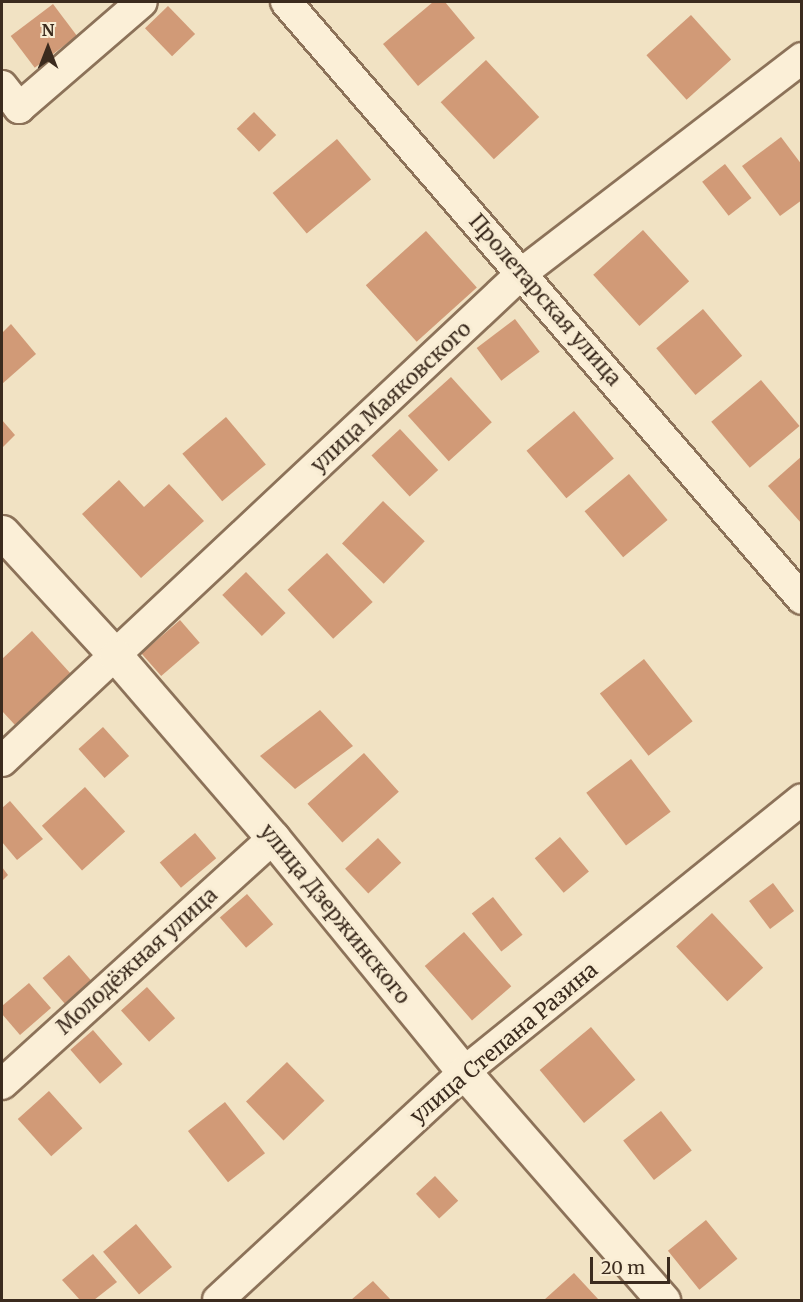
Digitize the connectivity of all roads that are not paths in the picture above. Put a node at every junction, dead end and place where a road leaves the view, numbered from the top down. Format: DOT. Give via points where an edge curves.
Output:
graph roads {
  1 [pos="142,2"];
  2 [pos="286,2"];
  3 [pos="801,58"];
  4 [pos="2,86"];
  5 [pos="522,273"];
  6 [pos="2,532"];
  7 [pos="801,599"];
  8 [pos="116,656"];
  9 [pos="2,761"];
  10 [pos="801,799"];
  11 [pos="273,838"];
  12 [pos="464,1072"];
  13 [pos="2,1084"];
  14 [pos="218,1300"];
  15 [pos="663,1300"];
  1 -- 4 [label="street" via="19,108"];
  2 -- 5 [label="street, Пролетарская улица"];
  3 -- 5 [label="street, улица Маяковского"];
  5 -- 7 [label="street, Пролетарская улица"];
  5 -- 8 [label="street, улица Маяковского"];
  6 -- 8 [label="street, улица Дзержинского"];
  8 -- 9 [label="street, улица Маяковского"];
  8 -- 11 [label="street, улица Дзержинского"];
  10 -- 12 [label="street, улица Степана Разина"];
  11 -- 12 [label="street, улица Дзержинского"];
  11 -- 13 [label="street, Молодёжная улица"];
  12 -- 14 [label="street, улица Степана Разина"];
  12 -- 15 [label="street, улица Дзержинского"];
}
